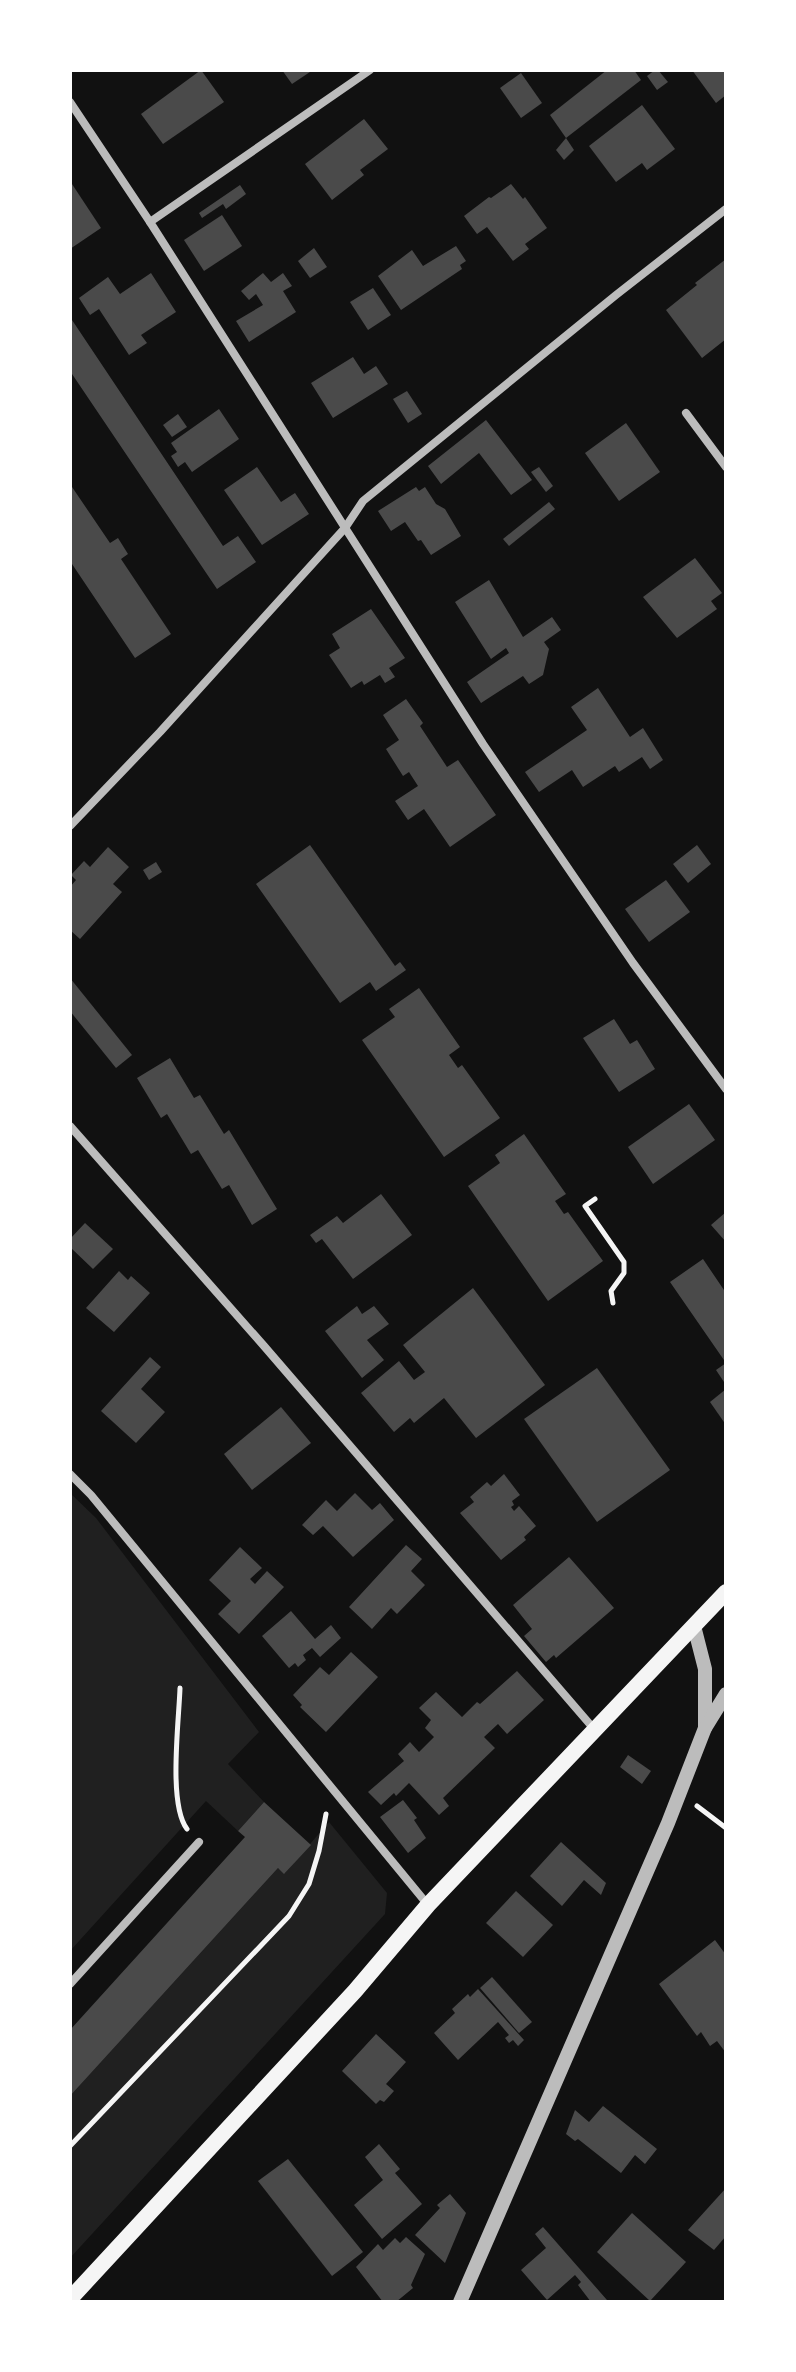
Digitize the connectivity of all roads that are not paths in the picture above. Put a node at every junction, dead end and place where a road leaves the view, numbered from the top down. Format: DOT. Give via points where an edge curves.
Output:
graph roads {
  1 [pos="370,70"];
  2 [pos="70,102"];
  3 [pos="726,209"];
  4 [pos="150,222"];
  5 [pos="686,413"];
  6 [pos="726,467"];
  7 [pos="345,528"];
  8 [pos="70,826"];
  9 [pos="726,1089"];
  10 [pos="70,1126"];
  11 [pos="70,1474"];
  12 [pos="726,1592"];
  13 [pos="694,1626"];
  14 [pos="726,1694"];
  15 [pos="705,1728"];
  16 [pos="594,1729"];
  17 [pos="199,1842"];
  18 [pos="428,1905"];
  19 [pos="70,1984"];
  20 [pos="70,2299"];
  21 [pos="460,2302"];
  1 -- 4 [label="street"];
  2 -- 4 [label="street"];
  3 -- 7 [label="street" via="363,501"];
  4 -- 7 [label="street"];
  5 -- 6 [label="street"];
  7 -- 8 [label="street"];
  7 -- 9 [label="street" via="483,744"];
  10 -- 16 [label="street"];
  11 -- 18 [label="street"];
  12 -- 13 [label="main road"];
  13 -- 15 [label="street" via="705,1669"];
  13 -- 16 [label="main road"];
  14 -- 15 [label="street"];
  15 -- 21 [label="street"];
  16 -- 18 [label="main road"];
  17 -- 19 [label="street"];
  18 -- 20 [label="main road"];
}
